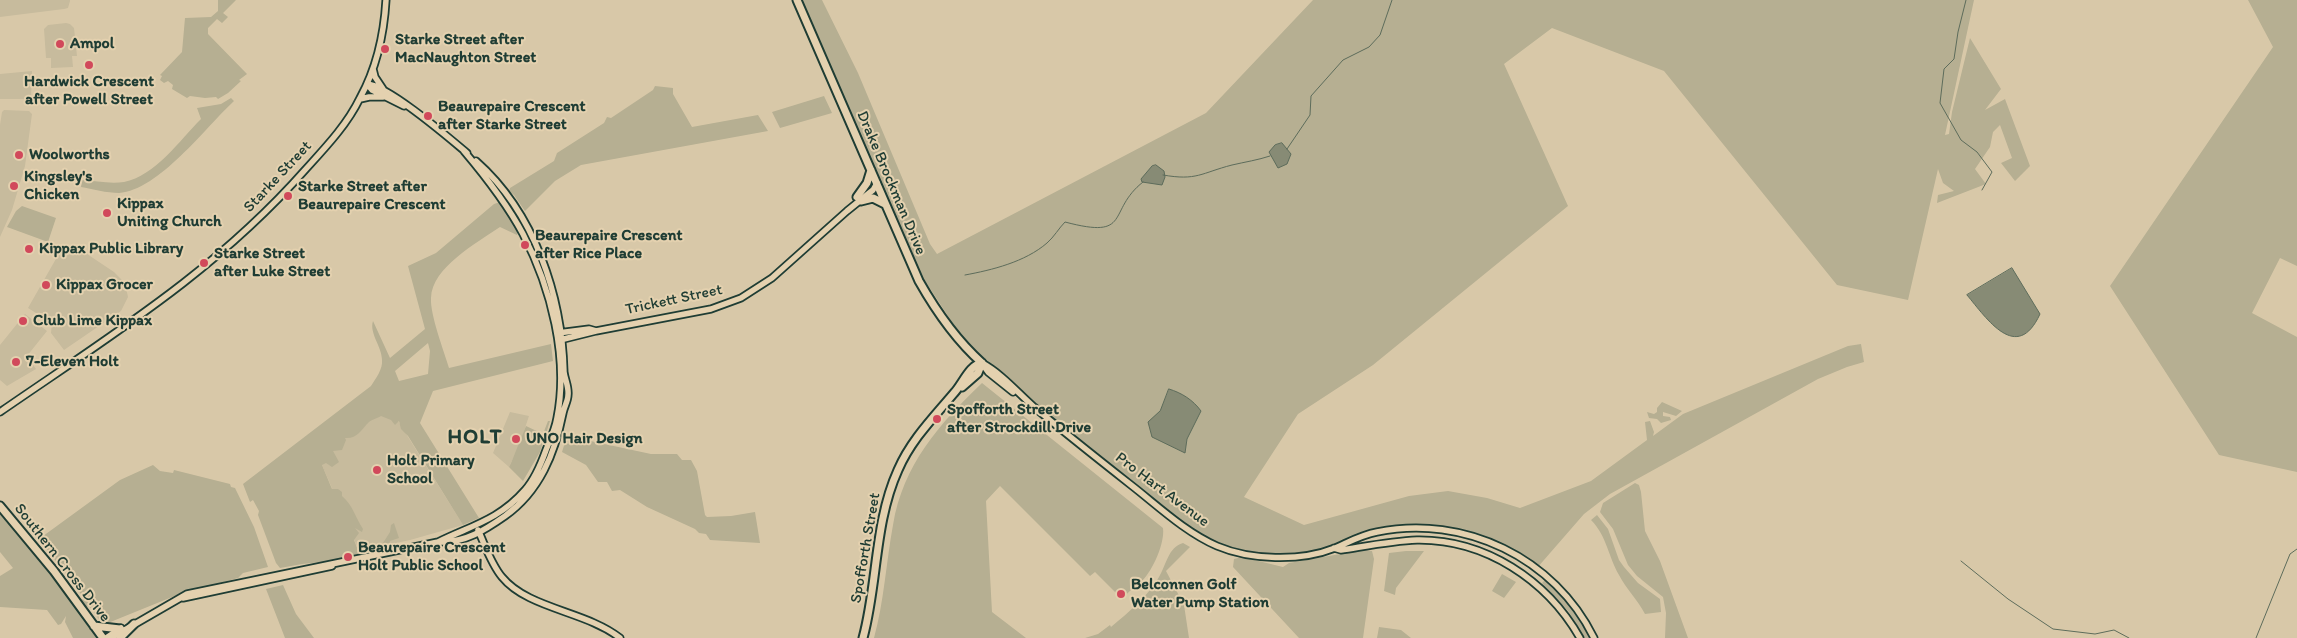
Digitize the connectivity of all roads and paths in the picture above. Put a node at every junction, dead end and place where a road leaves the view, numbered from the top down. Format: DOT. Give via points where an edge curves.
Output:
graph roads {
  1 [pos="386,0"];
  2 [pos="797,0"];
  3 [pos="374,69"];
  4 [pos="367,84"];
  5 [pos="383,90"];
  6 [pos="385,97"];
  7 [pos="360,99"];
  8 [pos="408,108"];
  9 [pos="871,170"];
  10 [pos="877,183"];
  11 [pos="859,199"];
  12 [pos="886,204"];
  13 [pos="596,331"];
  14 [pos="559,333"];
  15 [pos="560,340"];
  16 [pos="982,363"];
  17 [pos="0,412"];
  18 [pos="0,506"];
  19 [pos="478,529"];
  20 [pos="1334,548"];
  21 [pos="136,622"];
  22 [pos="94,626"];
  23 [pos="120,629"];
  24 [pos="105,638"];
  25 [pos="111,638"];
  26 [pos="120,638"];
  27 [pos="620,638"];
  28 [pos="863,638"];
  29 [pos="1580,638"];
  30 [pos="1594,638"];
  1 -- 3 [label="street, Starke Street" via="383,34"];
  2 -- 9 [label="main road, Drake Brockman Drive"];
  3 -- 4 [label="street, Starke Street"];
  3 -- 5 [label="street"];
  4 -- 5 [label="street"];
  4 -- 6 [label="street"];
  4 -- 7 [label="street, Starke Street"];
  5 -- 8 [label="street"];
  6 -- 7 [label="street"];
  6 -- 8 [label="street"];
  7 -- 17 [label="street, Starke Street" via="344,125 298,179 215,259 129,325"];
  8 -- 14 [label="street" via="434,125 487,171 516,215 543,279"];
  9 -- 10 [label="main road, Drake Brockman Drive"];
  9 -- 11 [label="main road"];
  10 -- 11 [label="street, Trickett Street" via="873,190"];
  10 -- 12 [label="main road, Drake Brockman Drive"];
  11 -- 12 [label="main road" via="873,198"];
  11 -- 13 [label="street, Trickett Street" via="772,278 741,298 710,308"];
  12 -- 16 [label="main road, Drake Brockman Drive" via="910,264 925,291 962,343"];
  13 -- 14 [label="street, Trickett Street"];
  13 -- 15 [label="street, Trickett Street"];
  14 -- 15 [label="street"];
  15 -- 19 [label="street" via="559,407 541,464 525,490"];
  16 -- 20 [label="street, Pro Hart Avenue" via="1179,523 1207,541 1240,553 1276,557"];
  16 -- 28 [label="main road, Spofforth Street" via="978,372 955,392 915,439 898,470 882,520"];
  18 -- 22 [label="main road, Southern Cross Drive" via="62,580"];
  19 -- 21 [label="street" via="458,541 438,542 187,594"];
  19 -- 27 [label="street" via="501,576 518,592 594,622"];
  20 -- 29 [label="street, Pro Hart Avenue" via="1342,550 1418,540 1448,543 1486,554 1538,585 1560,608"];
  20 -- 30 [label="street, Pro Hart Avenue" via="1360,536 1398,529 1440,529 1481,538 1520,556 1546,575 1570,600"];
  21 -- 23 [label="street"];
  21 -- 25 [label="street"];
  21 -- 26 [label="main road"];
  22 -- 23 [label="main road"];
  22 -- 24 [label="main road, Southern Cross Drive"];
  23 -- 24 [label="street"];
}
